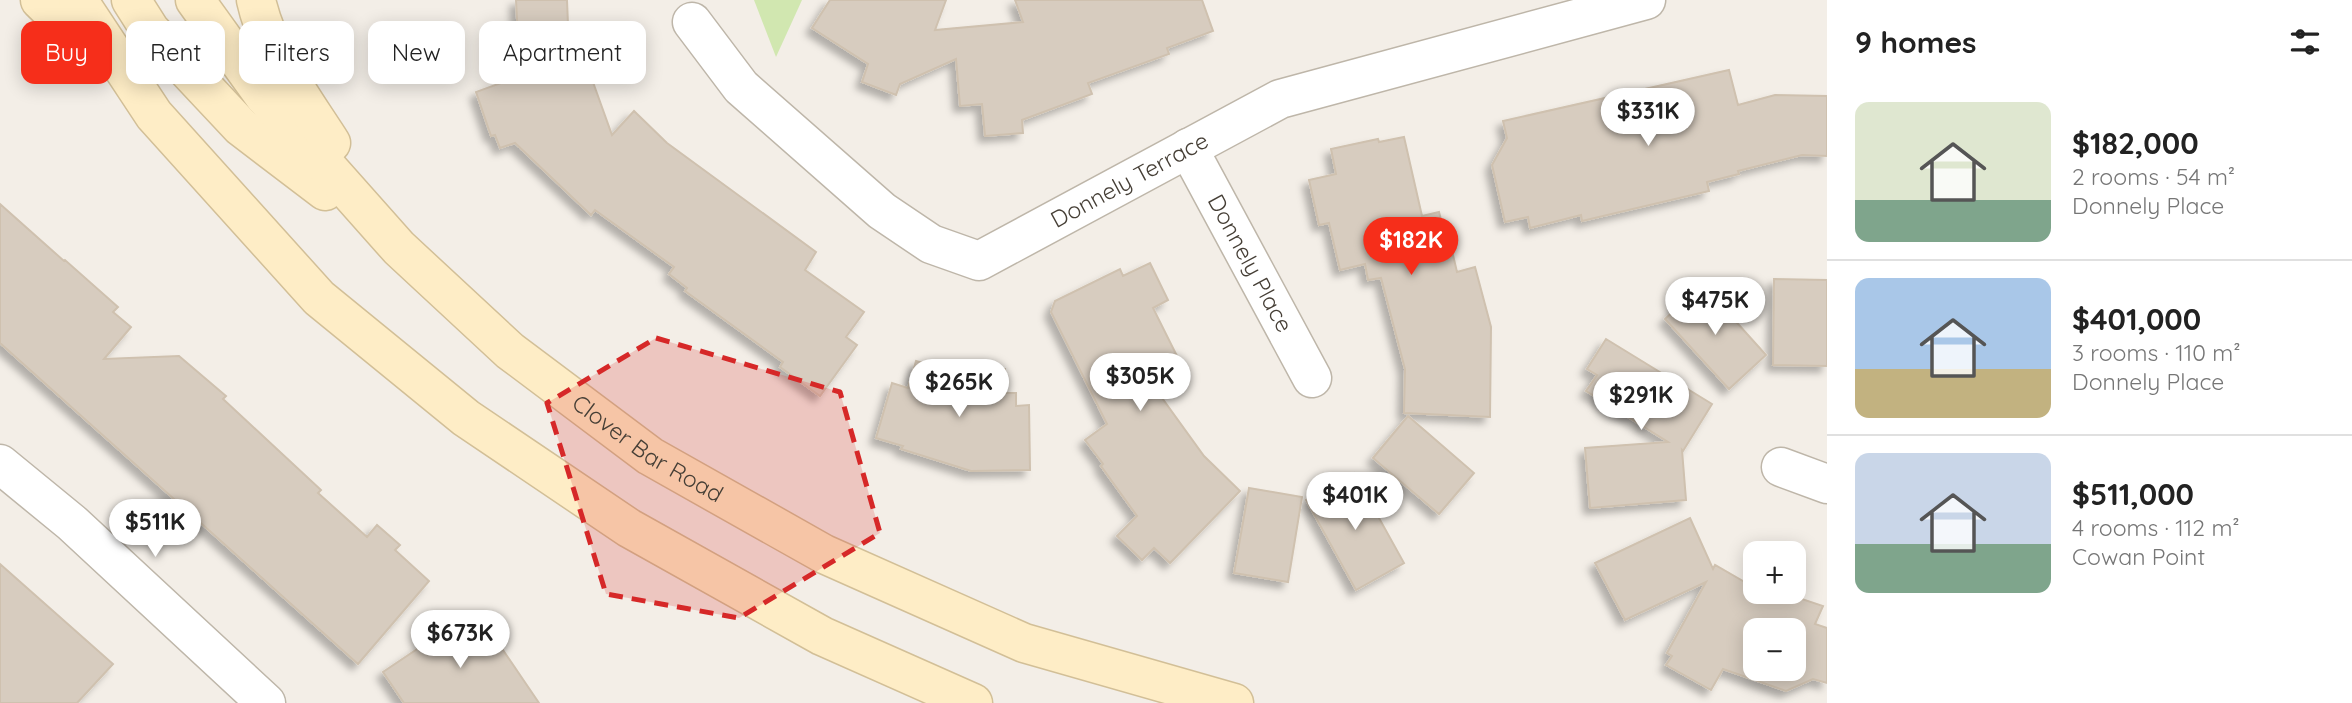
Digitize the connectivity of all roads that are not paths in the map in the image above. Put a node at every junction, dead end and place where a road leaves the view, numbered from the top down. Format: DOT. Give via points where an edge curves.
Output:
graph roads {
  1 [pos="40,0"];
  2 [pos="78,0"];
  3 [pos="131,0"];
  4 [pos="195,0"];
  5 [pos="256,0"];
  6 [pos="1646,0"];
  7 [pos="692,22"];
  8 [pos="155,115"];
  9 [pos="1188,148"];
  10 [pos="399,248"];
  11 [pos="1312,378"];
  12 [pos="0,464"];
  13 [pos="1781,467"];
  14 [pos="1827,484"];
  15 [pos="266,703"];
  16 [pos="973,703"];
  17 [pos="1234,703"];
  1 -- 8 [label="main road"];
  2 -- 8 [label="main road"];
  3 -- 10 [label="main road" via="150,30 241,127"];
  4 -- 10 [label="main road, Clover Bar Road" via="264,96"];
  5 -- 10 [label="main road" via="261,25 289,78"];
  6 -- 9 [label="street, Donnely Terrace" via="1280,99"];
  7 -- 9 [label="street, Donnely Terrace" via="741,87 882,211 931,244 979,261"];
  8 -- 16 [label="main road" via="320,299 466,418 629,528 822,636"];
  9 -- 11 [label="street, Donnely Place"];
  10 -- 17 [label="main road, Clover Bar Road" via="510,351 650,456 824,554 1024,643"];
  12 -- 15 [label="street" via="72,523"];
  13 -- 14 [label="street"];
}
